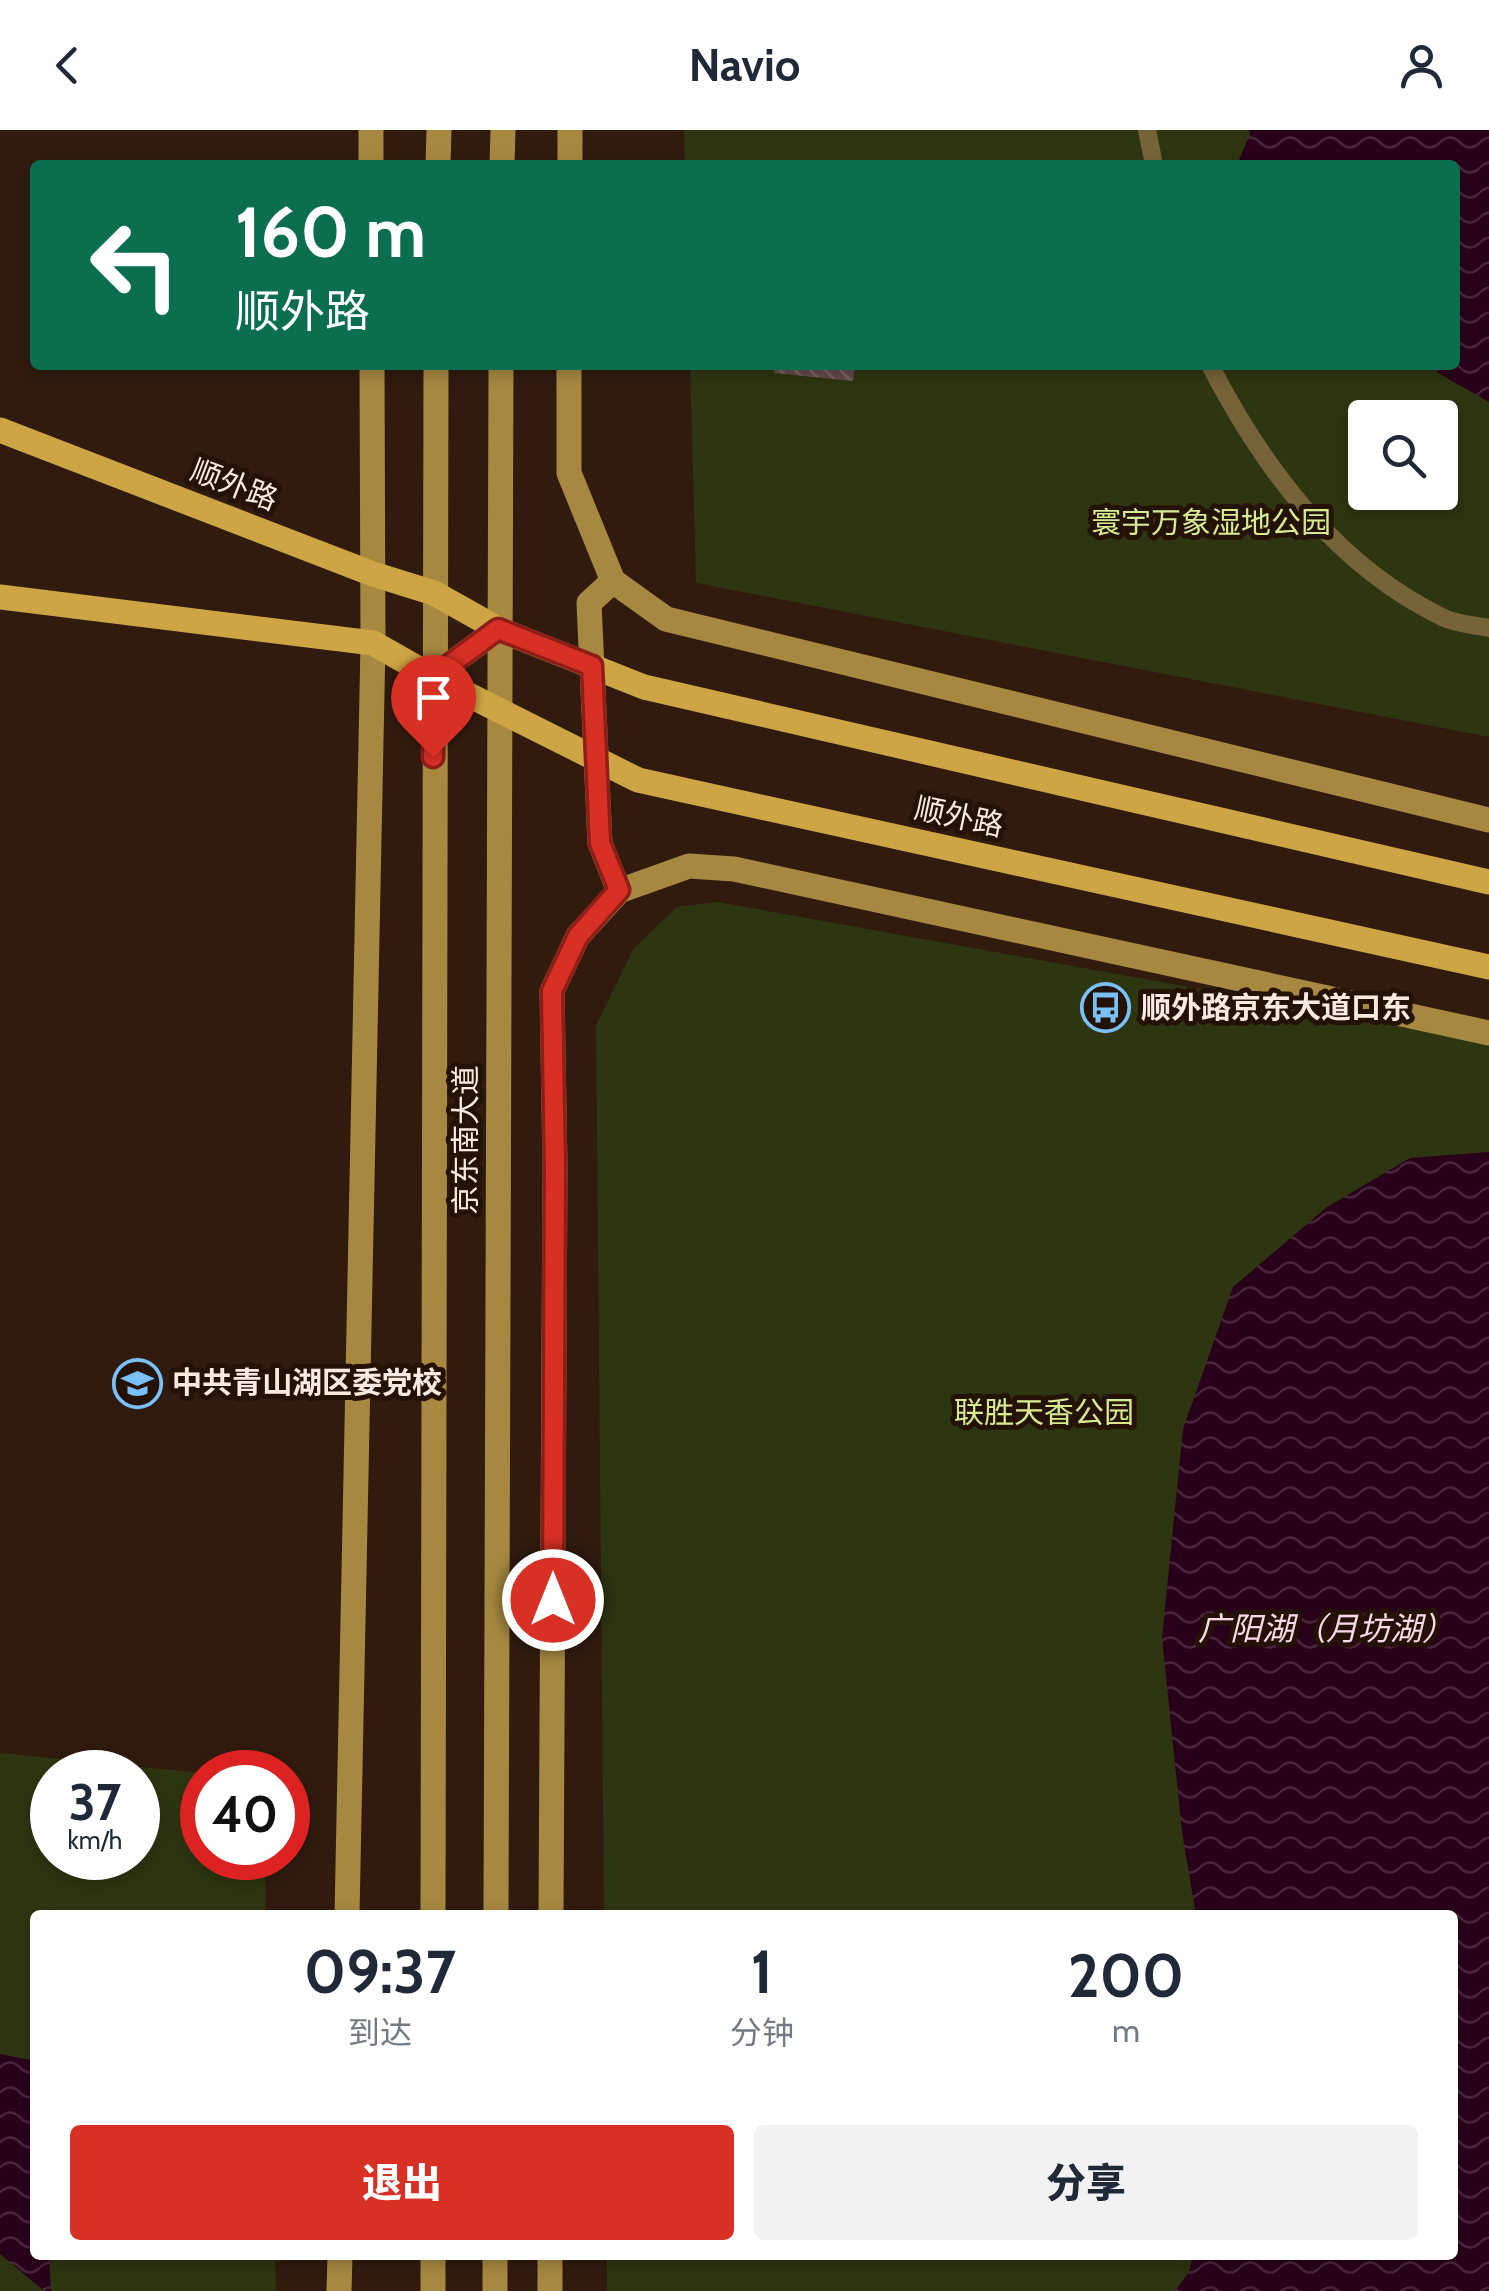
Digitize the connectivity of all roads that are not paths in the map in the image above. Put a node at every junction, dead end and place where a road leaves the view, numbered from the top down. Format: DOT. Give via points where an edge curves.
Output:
graph roads {
  1 [pos="371,130"];
  2 [pos="438,130"];
  3 [pos="503,130"];
  4 [pos="570,130"];
  5 [pos="1147,130"];
  6 [pos="371,160"];
  7 [pos="438,160"];
  8 [pos="502,160"];
  9 [pos="570,160"];
  10 [pos="1153,160"];
  11 [pos="372,370"];
  12 [pos="436,370"];
  13 [pos="500,370"];
  14 [pos="569,370"];
  15 [pos="1213,370"];
  16 [pos="0,430"];
  17 [pos="372,574"];
  18 [pos="613,582"];
  19 [pos="434,593"];
  20 [pos="0,597"];
  21 [pos="1489,628"];
  22 [pos="498,629"];
  23 [pos="373,644"];
  24 [pos="592,666"];
  25 [pos="433,677"];
  26 [pos="500,710"];
  27 [pos="596,759"];
  28 [pos="1489,820"];
  29 [pos="1489,882"];
  30 [pos="619,890"];
  31 [pos="1489,967"];
  32 [pos="1489,1033"];
  33 [pos="347,1910"];
  34 [pos="433,1910"];
  35 [pos="496,1910"];
  36 [pos="552,1910"];
  37 [pos="340,2260"];
  38 [pos="433,2260"];
  39 [pos="495,2260"];
  40 [pos="550,2260"];
  41 [pos="339,2291"];
  42 [pos="433,2291"];
  43 [pos="495,2291"];
  44 [pos="550,2291"];
  1 -- 6 [label="main road"];
  2 -- 7 [label="main road"];
  3 -- 8 [label="main road"];
  4 -- 9 [label="main road"];
  5 -- 10 [label="lane"];
  11 -- 17 [label="main road"];
  12 -- 19 [label="main road, 京东南大道"];
  13 -- 22 [label="main road, 京东南大道"];
  14 -- 18 [label="main road" via="569,474"];
  15 -- 21 [label="lane" via="1264,459 1332,541 1446,620"];
  16 -- 17 [label="main road, 顺外路"];
  17 -- 19 [label="main road, 顺外路"];
  17 -- 23 [label="main road"];
  18 -- 24 [label="main road" via="589,603"];
  18 -- 28 [label="main road" via="666,619"];
  19 -- 22 [label="main road, 顺外路"];
  19 -- 25 [label="main road, 京东南大道"];
  20 -- 23 [label="main road, 顺外路"];
  22 -- 24 [label="main road, 顺外路"];
  22 -- 25 [label="main road"];
  22 -- 26 [label="main road, 京东南大道"];
  23 -- 25 [label="main road, 顺外路"];
  23 -- 33 [label="main road"];
  24 -- 27 [label="main road"];
  24 -- 29 [label="main road, 顺外路" via="644,688"];
  25 -- 26 [label="main road, 顺外路"];
  25 -- 34 [label="main road, 京东南大道"];
  26 -- 27 [label="main road, 顺外路"];
  26 -- 35 [label="main road, 京东南大道"];
  27 -- 30 [label="main road" via="600,843"];
  27 -- 31 [label="main road, 顺外路" via="638,780"];
  30 -- 32 [label="main road" via="689,866 734,869"];
  30 -- 36 [label="main road" via="578,936 552,991"];
  37 -- 41 [label="main road"];
  38 -- 42 [label="main road"];
  39 -- 43 [label="main road"];
  40 -- 44 [label="main road"];
}
